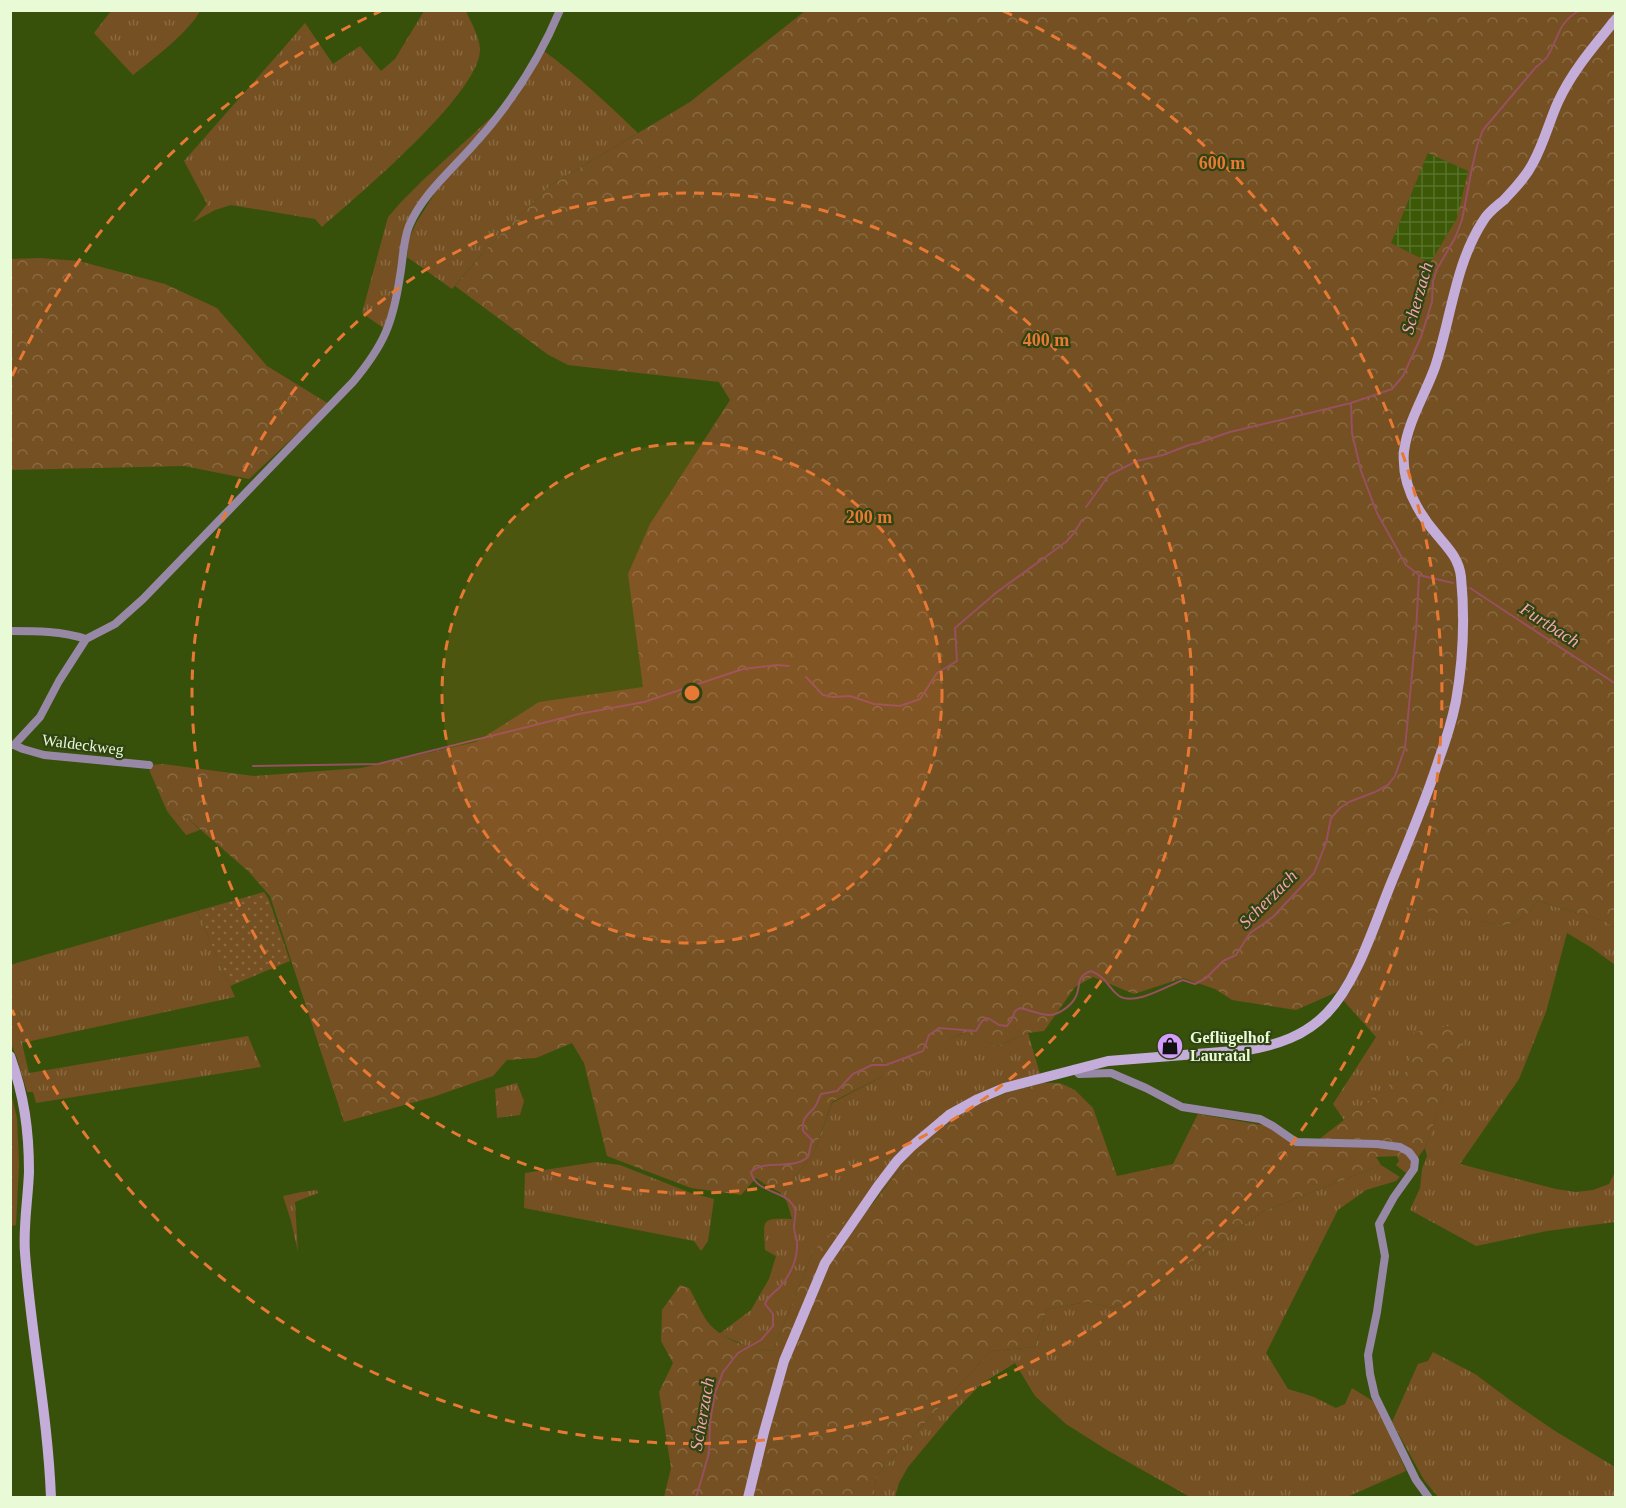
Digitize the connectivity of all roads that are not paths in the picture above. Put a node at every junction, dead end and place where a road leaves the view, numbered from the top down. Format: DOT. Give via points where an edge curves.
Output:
graph roads {
  1 [pos="560,10"];
  2 [pos="1616,19"];
  3 [pos="10,631"];
  4 [pos="86,639"];
  5 [pos="12,745"];
  6 [pos="149,765"];
  7 [pos="10,1056"];
  8 [pos="1074,1069"];
  9 [pos="51,1497"];
  10 [pos="748,1497"];
  11 [pos="1429,1497"];
  1 -- 4 [label="street" via="508,101 416,213 408,228 393,316 370,362 143,599 115,624"];
  2 -- 8 [label="street" via="1570,78 1534,163 1522,181 1485,217 1474,236 1457,281 1436,364 1408,431 1404,450 1408,487 1415,506 1455,556 1461,575 1463,639 1458,689 1425,800 1346,990 1310,1027 1269,1046 1108,1061"];
  3 -- 4 [label="street" via="69,634"];
  4 -- 5 [label="street" via="40,717"];
  5 -- 6 [label="street, Waldeckweg" via="44,755"];
  7 -- 9 [label="street" via="28,1131 24,1246"];
  8 -- 10 [label="street" via="1004,1088 949,1115 888,1173 825,1263 784,1361"];
  8 -- 11 [label="street" via="1079,1074 1111,1073 1182,1107 1260,1119 1296,1142 1377,1144 1409,1152 1415,1160 1414,1169 1379,1224 1385,1256 1368,1355 1375,1396 1416,1480"];
}
